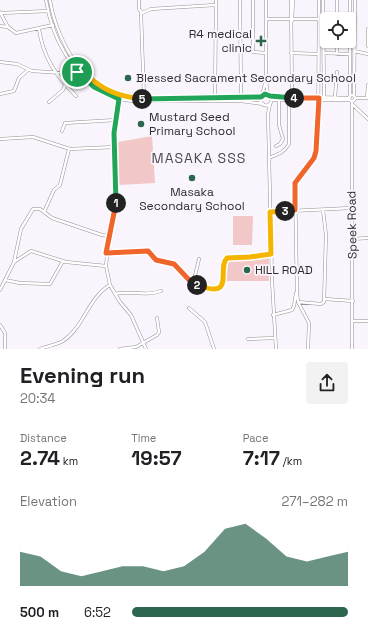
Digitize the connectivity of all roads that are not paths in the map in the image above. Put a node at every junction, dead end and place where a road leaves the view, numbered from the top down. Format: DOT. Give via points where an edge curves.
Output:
graph roads {
  1 [pos="46,0"];
  2 [pos="50,0"];
  3 [pos="139,0"];
  4 [pos="216,0"];
  5 [pos="240,0"];
  6 [pos="253,0"];
  7 [pos="266,0"];
  8 [pos="292,0"];
  9 [pos="319,0"];
  10 [pos="323,0"];
  11 [pos="337,0"];
  12 [pos="350,0"];
  13 [pos="355,0"];
  14 [pos="216,5"];
  15 [pos="50,11"];
  16 [pos="0,12"];
  17 [pos="324,12"];
  18 [pos="337,12"];
  19 [pos="349,12"];
  20 [pos="355,12"];
  21 [pos="141,13"];
  22 [pos="266,19"];
  23 [pos="292,19"];
  24 [pos="318,19"];
  25 [pos="55,25"];
  26 [pos="0,26"];
  27 [pos="52,26"];
  28 [pos="8,27"];
  29 [pos="39,29"];
  30 [pos="368,29"];
  31 [pos="368,46"];
  32 [pos="324,48"];
  33 [pos="336,48"];
  34 [pos="349,48"];
  35 [pos="354,50"];
  36 [pos="265,53"];
  37 [pos="291,53"];
  38 [pos="324,53"];
  39 [pos="318,54"];
  40 [pos="336,54"];
  41 [pos="349,54"];
  42 [pos="368,54"];
  43 [pos="0,62"];
  44 [pos="28,70"];
  45 [pos="81,70"];
  46 [pos="54,72"];
  47 [pos="77,72"];
  48 [pos="337,72"];
  49 [pos="266,82"];
  50 [pos="65,85"];
  51 [pos="368,85"];
  52 [pos="0,94"];
  53 [pos="76,96"];
  54 [pos="262,96"];
  55 [pos="269,96"];
  56 [pos="241,97"];
  57 [pos="335,97"];
  58 [pos="354,97"];
  59 [pos="119,98"];
  60 [pos="368,98"];
  61 [pos="144,99"];
  62 [pos="215,99"];
  63 [pos="291,99"];
  64 [pos="319,99"];
  65 [pos="324,99"];
  66 [pos="271,100"];
  67 [pos="279,100"];
  68 [pos="351,100"];
  69 [pos="49,102"];
  70 [pos="270,104"];
  71 [pos="264,105"];
  72 [pos="268,114"];
  73 [pos="368,119"];
  74 [pos="116,120"];
  75 [pos="62,131"];
  76 [pos="0,139"];
  77 [pos="276,146"];
  78 [pos="115,147"];
  79 [pos="69,149"];
  80 [pos="269,158"];
  81 [pos="351,208"];
  82 [pos="295,210"];
  83 [pos="323,210"];
  84 [pos="44,212"];
  85 [pos="270,212"];
  86 [pos="109,236"];
  87 [pos="368,238"];
  88 [pos="352,239"];
  89 [pos="106,253"];
  90 [pos="271,254"];
  91 [pos="199,259"];
  92 [pos="63,261"];
  93 [pos="14,262"];
  94 [pos="106,266"];
  95 [pos="5,280"];
  96 [pos="196,284"];
  97 [pos="110,285"];
  98 [pos="0,290"];
  99 [pos="161,291"];
  100 [pos="297,292"];
  101 [pos="115,294"];
  102 [pos="325,299"];
  103 [pos="353,301"];
  104 [pos="298,302"];
  105 [pos="188,308"];
  106 [pos="273,315"];
  107 [pos="157,318"];
  108 [pos="353,321"];
  109 [pos="368,321"];
  110 [pos="0,325"];
  111 [pos="275,338"];
  112 [pos="248,340"];
  113 [pos="143,343"];
  114 [pos="0,344"];
  115 [pos="5,348"];
  116 [pos="48,348"];
  117 [pos="40,349"];
  118 [pos="120,349"];
  119 [pos="146,349"];
  120 [pos="214,349"];
  121 [pos="276,349"];
  122 [pos="308,349"];
  123 [pos="352,349"];
  1 -- 15 [label="street"];
  2 -- 15 [label="street"];
  3 -- 21 [label="street"];
  4 -- 14 [label="street"];
  5 -- 56 [label="street"];
  6 -- 36 [label="street" via="252,52"];
  7 -- 22 [label="street"];
  8 -- 23 [label="street"];
  9 -- 24 [label="street"];
  10 -- 17 [label="street"];
  11 -- 18 [label="street"];
  12 -- 19 [label="street, Speek Road"];
  13 -- 20 [label="street"];
  14 -- 21 [label="street"];
  14 -- 62 [label="street"];
  15 -- 16 [label="street"];
  15 -- 25 [label="street"];
  15 -- 27 [label="street"];
  16 -- 28 [label="street"];
  21 -- 61 [label="street"];
  22 -- 23 [label="street"];
  22 -- 36 [label="street"];
  23 -- 24 [label="street"];
  23 -- 37 [label="street"];
  24 -- 39 [label="street"];
  25 -- 27 [label="street"];
  25 -- 45 [label="street"];
  26 -- 28 [label="street"];
  27 -- 29 [label="street"];
  27 -- 47 [label="street" via="63,51"];
  28 -- 29 [label="street" via="19,34"];
  29 -- 46 [label="street" via="42,45"];
  30 -- 31 [label="street"];
  32 -- 38 [label="street"];
  33 -- 40 [label="street"];
  34 -- 41 [label="street, Speek Road"];
  35 -- 42 [label="street"];
  35 -- 58 [label="street"];
  36 -- 49 [label="street"];
  37 -- 39 [label="street"];
  37 -- 63 [label="street"];
  38 -- 40 [label="street"];
  38 -- 65 [label="street"];
  39 -- 64 [label="street"];
  40 -- 41 [label="street"];
  41 -- 68 [label="street, Speek Road"];
  43 -- 44 [label="street" via="17,64"];
  44 -- 46 [label="street"];
  44 -- 52 [label="street" via="20,77 14,91"];
  45 -- 47 [label="street"];
  45 -- 59 [label="street" via="100,87"];
  46 -- 47 [label="street"];
  46 -- 50 [label="street"];
  47 -- 59 [label="street" via="94,87"];
  48 -- 57 [label="street"];
  49 -- 54 [label="street"];
  49 -- 55 [label="street"];
  50 -- 53 [label="street"];
  50 -- 69 [label="street"];
  51 -- 60 [label="street"];
  54 -- 55 [label="street"];
  54 -- 56 [label="street"];
  54 -- 71 [label="street"];
  55 -- 63 [label="street"];
  55 -- 66 [label="street"];
  56 -- 62 [label="street"];
  57 -- 65 [label="street"];
  57 -- 68 [label="street"];
  58 -- 60 [label="street"];
  58 -- 68 [label="street"];
  58 -- 68 [label="street"];
  59 -- 61 [label="street"];
  59 -- 62 [label="street" via="156,102"];
  59 -- 74 [label="street"];
  61 -- 62 [label="street"];
  62 -- 71 [label="street"];
  63 -- 64 [label="street"];
  63 -- 67 [label="street"];
  63 -- 80 [label="street" via="289,144 281,154"];
  64 -- 65 [label="street"];
  64 -- 82 [label="street" via="316,151 314,158 295,183"];
  65 -- 68 [label="street"];
  66 -- 67 [label="street"];
  66 -- 70 [label="street"];
  67 -- 77 [label="street" via="282,138"];
  68 -- 73 [label="street"];
  68 -- 81 [label="street, Speek Road"];
  70 -- 71 [label="street"];
  70 -- 72 [label="street"];
  71 -- 72 [label="street"];
  72 -- 80 [label="street"];
  74 -- 75 [label="street" via="65,123"];
  74 -- 78 [label="street"];
  76 -- 79 [label="street" via="33,137"];
  78 -- 79 [label="street"];
  78 -- 86 [label="street" via="116,205"];
  79 -- 84 [label="street" via="60,186 54,190"];
  80 -- 85 [label="street"];
  81 -- 83 [label="street"];
  81 -- 88 [label="street, Speek Road"];
  82 -- 83 [label="street"];
  82 -- 85 [label="street"];
  82 -- 100 [label="street"];
  83 -- 102 [label="street" via="326,235"];
  84 -- 86 [label="street" via="52,218"];
  84 -- 93 [label="street" via="38,209 30,212 21,229"];
  85 -- 90 [label="street"];
  86 -- 89 [label="street"];
  87 -- 88 [label="street"];
  88 -- 103 [label="street, Speek Road"];
  89 -- 94 [label="street"];
  89 -- 96 [label="street" via="148,251 156,260 174,264"];
  90 -- 96 [label="street" via="227,258 220,287 209,289"];
  90 -- 106 [label="street"];
  91 -- 96 [label="street" via="194,280"];
  92 -- 93 [label="street" via="32,251"];
  92 -- 94 [label="street"];
  92 -- 95 [label="street" via="50,284"];
  93 -- 95 [label="street"];
  94 -- 97 [label="street"];
  95 -- 98 [label="street"];
  97 -- 101 [label="street"];
  97 -- 116 [label="street" via="96,296 68,336"];
  99 -- 101 [label="street" via="153,294"];
  100 -- 104 [label="street"];
  100 -- 106 [label="street" via="292,310"];
  101 -- 113 [label="street" via="131,315"];
  102 -- 103 [label="street"];
  102 -- 104 [label="street" via="322,304"];
  103 -- 108 [label="street, Speek Road"];
  104 -- 122 [label="street" via="309,323"];
  105 -- 120 [label="street" via="205,322"];
  106 -- 111 [label="street"];
  107 -- 113 [label="street" via="158,334"];
  108 -- 109 [label="street"];
  108 -- 123 [label="street, Speek Road"];
  110 -- 115 [label="street" via="5,333"];
  111 -- 112 [label="street"];
  111 -- 121 [label="street"];
  113 -- 118 [label="street" via="136,347"];
  113 -- 119 [label="street"];
  114 -- 115 [label="street"];
  116 -- 117 [label="street"];
}
